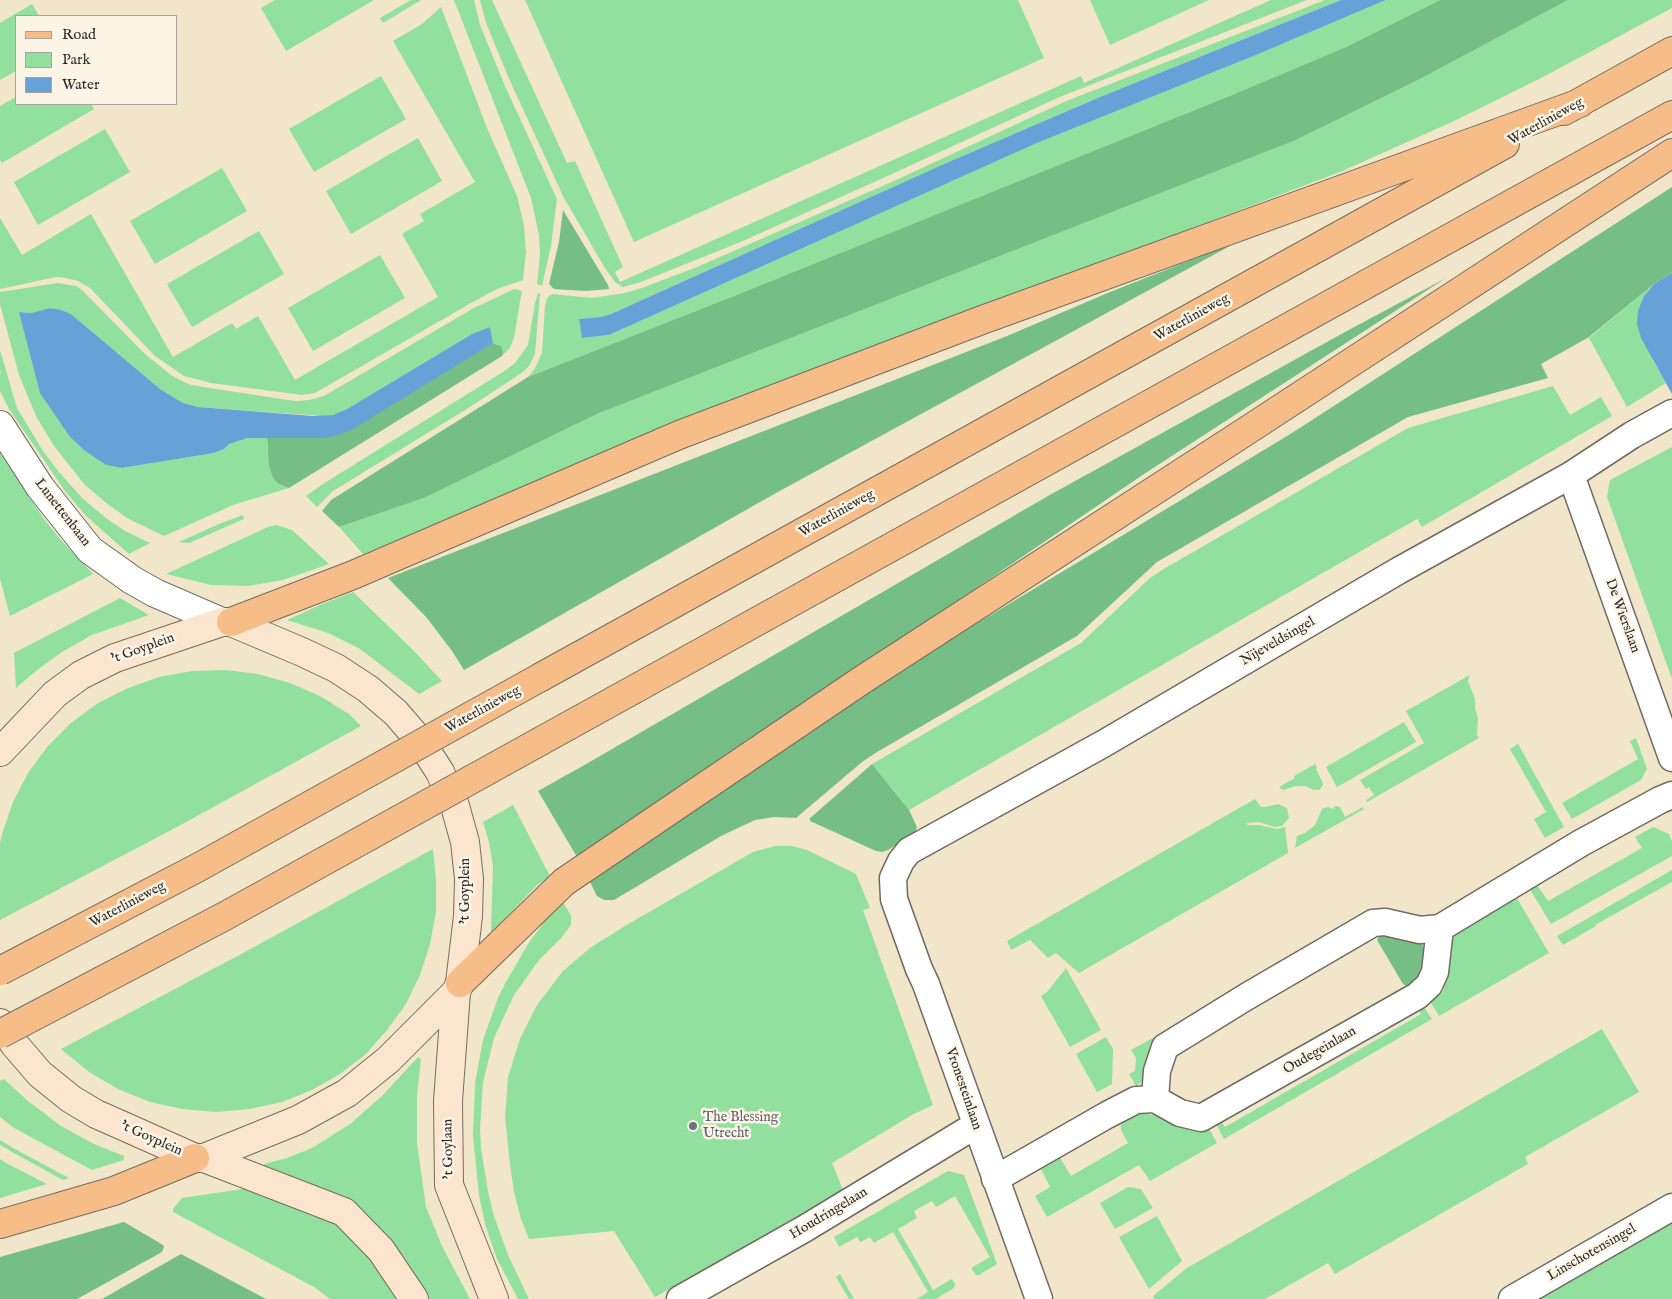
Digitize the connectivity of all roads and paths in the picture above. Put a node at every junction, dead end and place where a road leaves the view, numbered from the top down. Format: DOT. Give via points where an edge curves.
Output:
graph roads {
  1 [pos="1672,51"];
  2 [pos="1580,103"];
  3 [pos="1672,114"];
  4 [pos="1672,153"];
  5 [pos="1662,419"];
  6 [pos="0,425"];
  7 [pos="1572,475"];
  8 [pos="226,622"];
  9 [pos="0,752"];
  10 [pos="1672,758"];
  11 [pos="1672,795"];
  12 [pos="893,878"];
  13 [pos="1440,928"];
  14 [pos="0,971"];
  15 [pos="458,987"];
  16 [pos="0,1023"];
  17 [pos="0,1034"];
  18 [pos="1155,1099"];
  19 [pos="976,1125"];
  20 [pos="199,1158"];
  21 [pos="995,1179"];
  22 [pos="1672,1207"];
  23 [pos="0,1224"];
  24 [pos="414,1299"];
  25 [pos="494,1299"];
  26 [pos="680,1299"];
  27 [pos="1039,1299"];
  28 [pos="1512,1299"];
  1 -- 2 [label="main road, Waterlinieweg"];
  2 -- 8 [label="main road" via="982,320 679,435 353,575"];
  2 -- 14 [label="main road, Waterlinieweg, bridge" via="199,867"];
  3 -- 17 [label="main road, bridge" via="226,916"];
  4 -- 15 [label="main road" via="862,680 564,882"];
  5 -- 7 [label="street, Nijeveldsingel"];
  6 -- 8 [label="street, Lunettenbaan" via="40,487 90,550 155,593"];
  7 -- 10 [label="street, De Wierslaan"];
  7 -- 12 [label="street, Nijeveldsingel" via="1398,571 1103,744 909,851"];
  8 -- 9 [label="main road, 't Goyplein" via="115,658 81,675 55,694"];
  8 -- 15 [label="main road, 't Goyplein" via="302,652 368,688 420,741 440,772 465,842 469,879 468,916"];
  11 -- 13 [label="street" via="1581,842"];
  12 -- 19 [label="street, Vronesteinlaan" via="894,899"];
  13 -- 18 [label="street" via="1420,930 1385,922 1374,923 1246,997 1165,1047 1157,1072"];
  13 -- 18 [label="street, Oudegeinlaan" via="1435,972 1429,986 1417,996 1202,1118 1180,1113"];
  15 -- 20 [label="main road" via="388,1060 347,1093 298,1120"];
  15 -- 25 [label="main road, 't Goylaan" via="448,1101 449,1185"];
  16 -- 20 [label="main road, 't Goyplein" via="40,1074 71,1099 96,1114"];
  18 -- 21 [label="street" via="1136,1100"];
  19 -- 21 [label="street, Vronesteinlaan"];
  19 -- 26 [label="street, Houdringelaan" via="804,1230"];
  20 -- 23 [label="main road" via="114,1191"];
  20 -- 24 [label="main road" via="344,1212 381,1250"];
  21 -- 27 [label="street, Vronesteinlaan"];
  22 -- 28 [label="street, Linschotensingel"];
}
